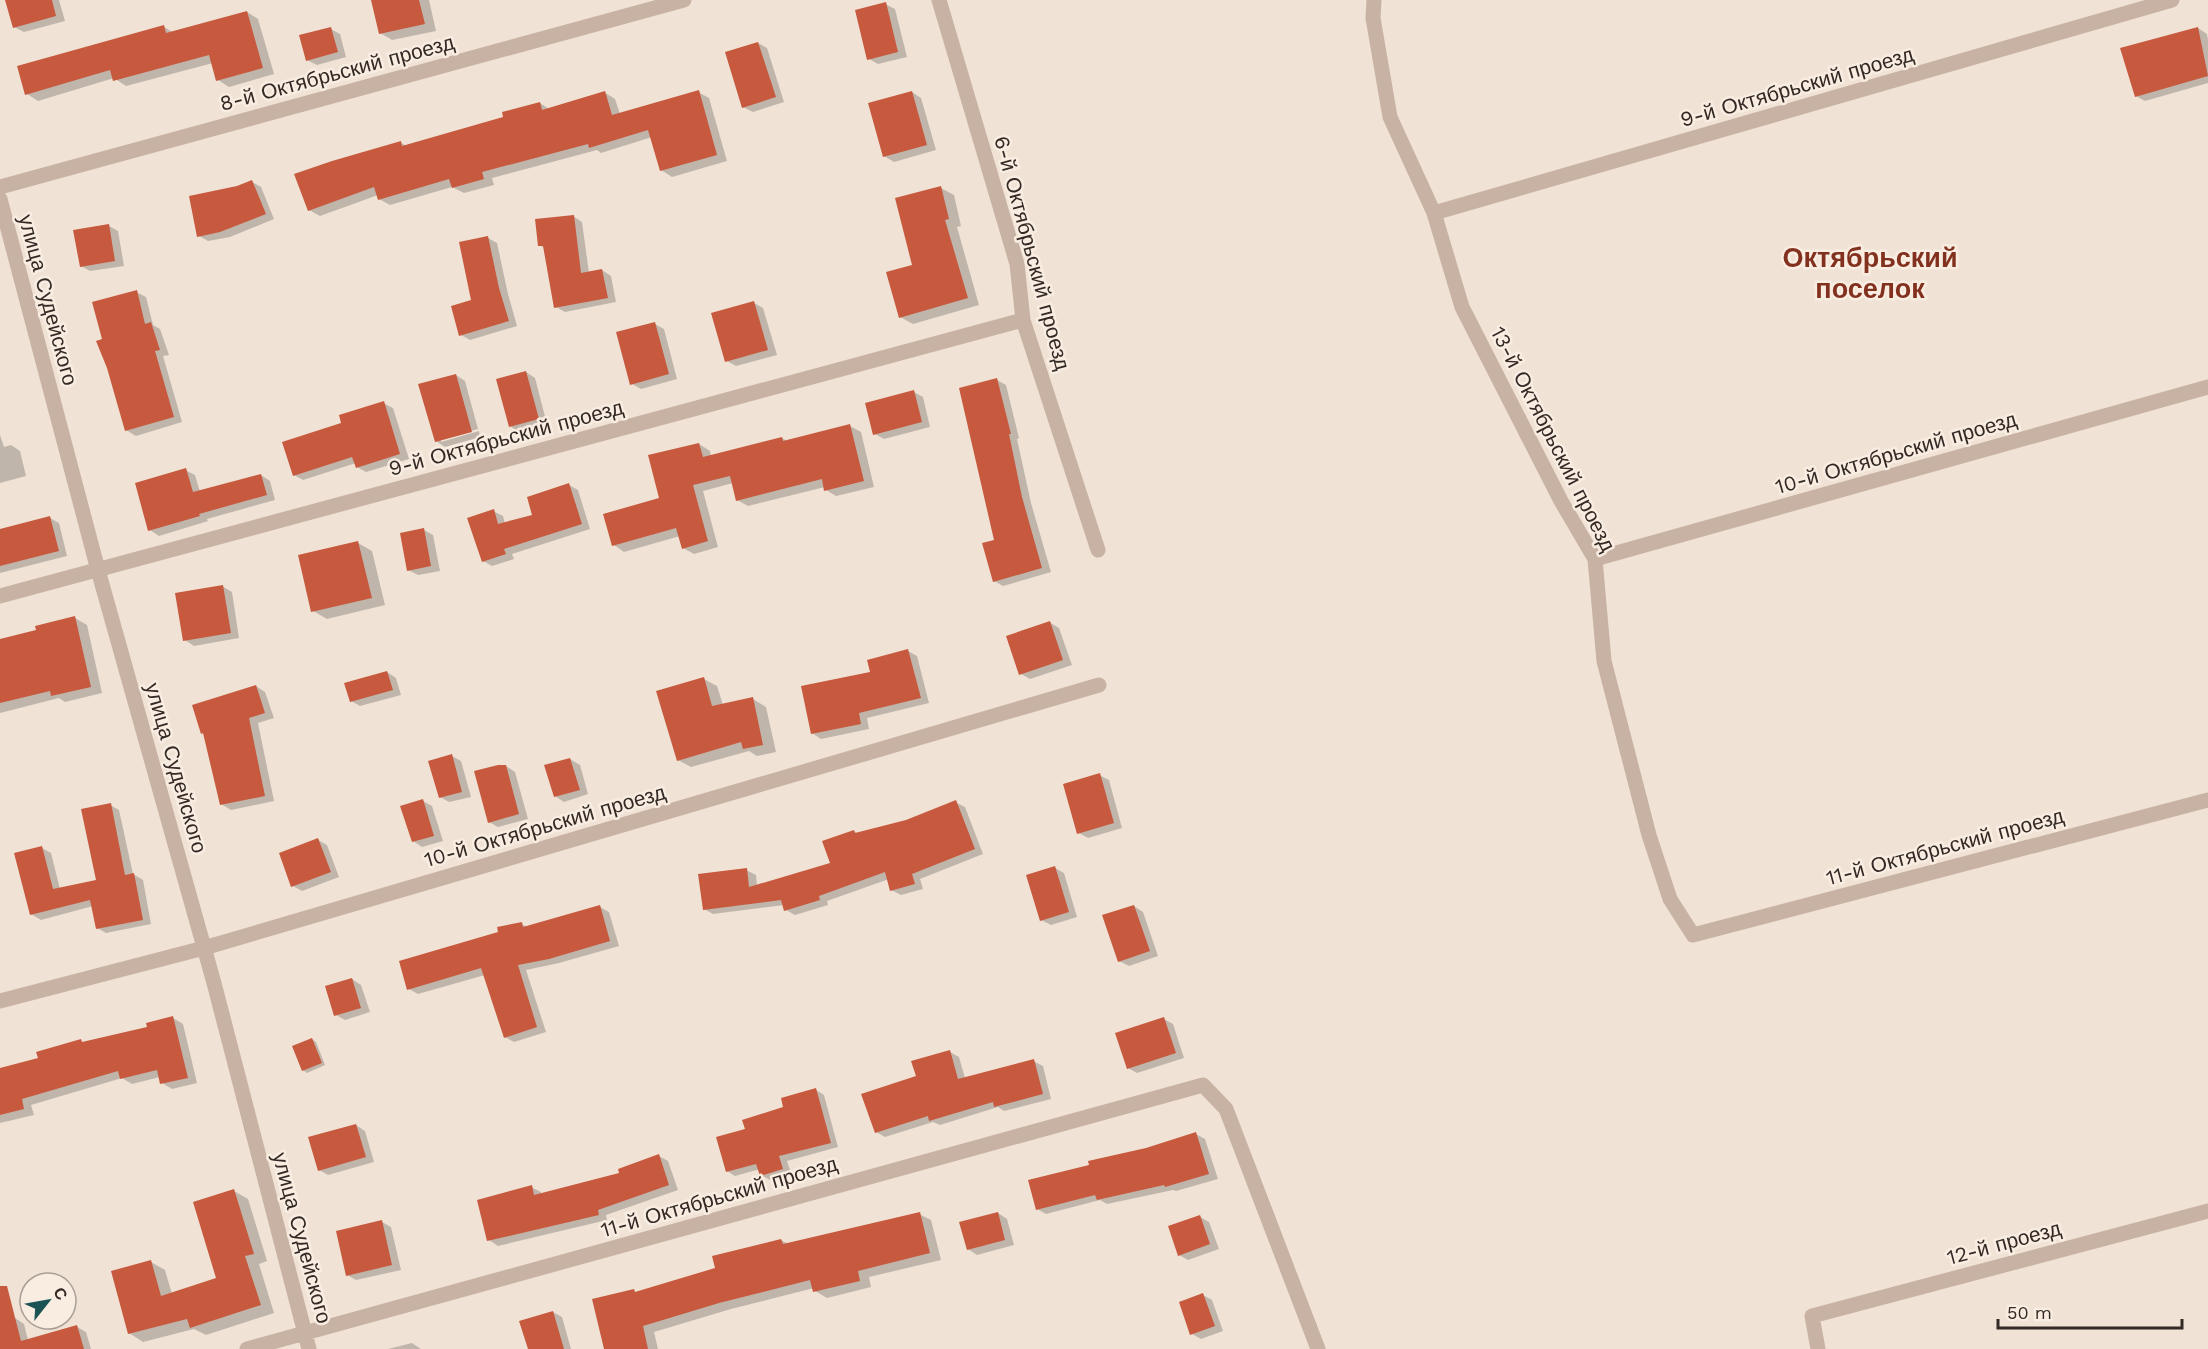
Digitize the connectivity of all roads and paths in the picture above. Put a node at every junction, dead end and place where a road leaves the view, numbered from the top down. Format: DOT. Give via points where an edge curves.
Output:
graph roads {
  1 [pos="684,0"];
  2 [pos="939,0"];
  3 [pos="1374,0"];
  4 [pos="2172,0"];
  5 [pos="0,187"];
  6 [pos="0,199"];
  7 [pos="1434,213"];
  8 [pos="1023,320"];
  9 [pos="2208,387"];
  10 [pos="1098,550"];
  11 [pos="1595,559"];
  12 [pos="98,570"];
  13 [pos="0,596"];
  14 [pos="1100,686"];
  15 [pos="2208,800"];
  16 [pos="1693,934"];
  17 [pos="204,948"];
  18 [pos="0,1001"];
  19 [pos="2208,1210"];
  20 [pos="307,1342"];
  21 [pos="247,1349"];
  22 [pos="1318,1349"];
  23 [pos="1818,1349"];
  1 -- 5 [label="street, 8-й Октябрьский проезд"];
  2 -- 8 [label="street, 6-й Октябрьский проезд" via="1017,264"];
  3 -- 7 [label="street, 13-й Октябрьский проезд" via="1373,18 1390,117"];
  4 -- 7 [label="street, 9-й Октябрьский проезд"];
  6 -- 12 [label="street, улица Судейского"];
  7 -- 11 [label="street, 13-й Октябрьский проезд" via="1462,307"];
  8 -- 10 [label="street, 6-й Октябрьский проезд"];
  8 -- 12 [label="street, 9-й Октябрьский проезд"];
  9 -- 11 [label="street, 10-й Октябрьский проезд"];
  11 -- 16 [label="street, 13-й Октябрьский проезд" via="1604,661 1649,835 1670,899"];
  12 -- 13 [label="street, 9-й Октябрьский проезд"];
  12 -- 17 [label="street, улица Судейского"];
  14 -- 17 [label="street, 10-й Октябрьский проезд"];
  15 -- 16 [label="street, 11-й Октябрьский проезд"];
  17 -- 18 [label="street, 10-й Октябрьский проезд"];
  17 -- 20 [label="street, улица Судейского"];
  19 -- 23 [label="street, 12-й проезд" via="1812,1316"];
  20 -- 21 [label="street, 11-й Октябрьский проезд"];
  20 -- 22 [label="street, 11-й Октябрьский проезд" via="1203,1085 1226,1109"];
}
